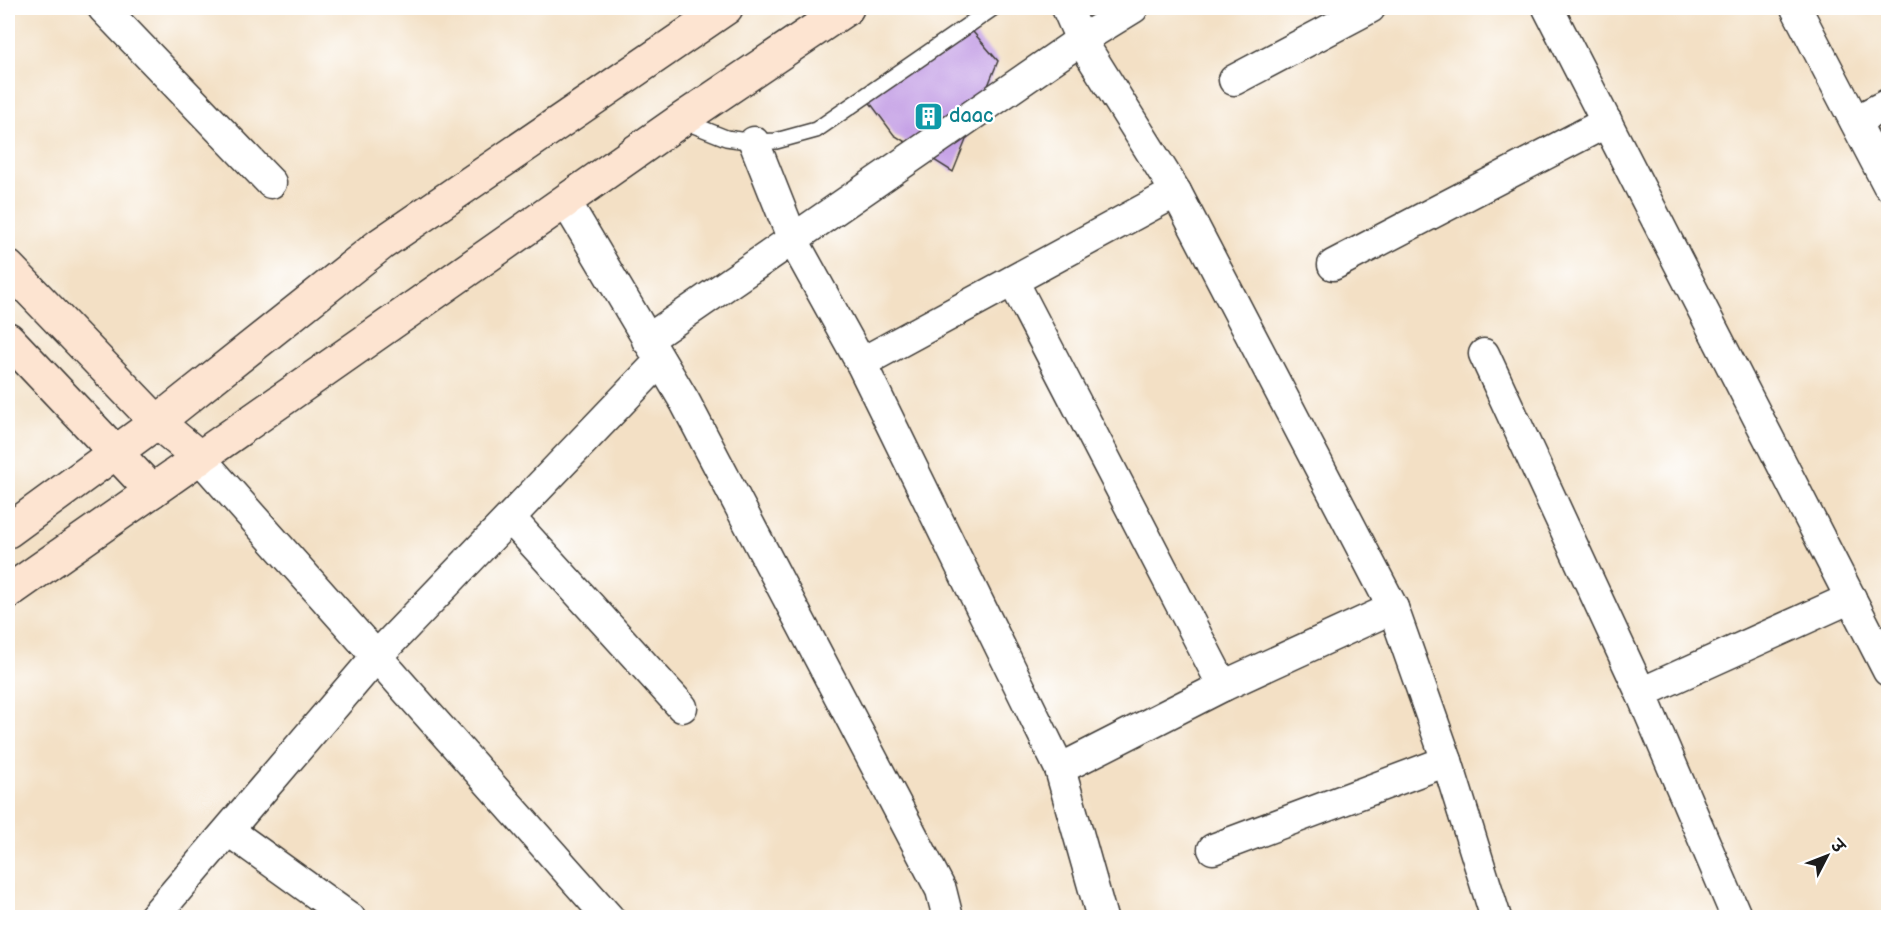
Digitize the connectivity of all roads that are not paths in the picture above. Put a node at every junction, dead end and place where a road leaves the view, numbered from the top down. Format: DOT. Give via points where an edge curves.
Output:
graph roads {
  1 [pos="103,8"];
  2 [pos="726,8"];
  3 [pos="847,8"];
  4 [pos="993,8"];
  5 [pos="1067,8"];
  6 [pos="1133,8"];
  7 [pos="1370,8"];
  8 [pos="1548,8"];
  9 [pos="1796,8"];
  10 [pos="1081,40"];
  11 [pos="1234,81"];
  12 [pos="1888,104"];
  13 [pos="681,120"];
  14 [pos="1855,121"];
  15 [pos="1607,122"];
  16 [pos="754,142"];
  17 [pos="271,183"];
  18 [pos="1888,185"];
  19 [pos="1176,192"];
  20 [pos="566,202"];
  21 [pos="793,240"];
  22 [pos="1333,265"];
  23 [pos="8,267"];
  24 [pos="1013,281"];
  25 [pos="8,339"];
  26 [pos="654,350"];
  27 [pos="1484,354"];
  28 [pos="861,363"];
  29 [pos="157,422"];
  30 [pos="118,452"];
  31 [pos="200,458"];
  32 [pos="152,490"];
  33 [pos="511,519"];
  34 [pos="8,531"];
  35 [pos="8,592"];
  36 [pos="1851,598"];
  37 [pos="1392,608"];
  38 [pos="376,657"];
  39 [pos="1888,671"];
  40 [pos="1223,686"];
  41 [pos="1641,693"];
  42 [pos="682,707"];
  43 [pos="1447,761"];
  44 [pos="1060,769"];
  45 [pos="229,831"];
  46 [pos="1213,849"];
  47 [pos="153,918"];
  48 [pos="350,918"];
  49 [pos="609,918"];
  50 [pos="948,918"];
  51 [pos="1102,918"];
  52 [pos="1496,918"];
  53 [pos="1737,918"];
  1 -- 17 [label="street"];
  2 -- 29 [label="street" via="381,244"];
  3 -- 13 [label="street"];
  4 -- 16 [label="lane" via="816,130 776,141"];
  5 -- 10 [label="street"];
  6 -- 10 [label="street"];
  7 -- 11 [label="street"];
  8 -- 15 [label="street"];
  9 -- 14 [label="street"];
  10 -- 19 [label="street"];
  10 -- 21 [label="street"];
  12 -- 14 [label="street"];
  13 -- 16 [label="lane" via="726,138"];
  13 -- 20 [label="street"];
  14 -- 18 [label="street"];
  15 -- 22 [label="street"];
  15 -- 36 [label="street"];
  16 -- 21 [label="street"];
  19 -- 24 [label="street"];
  19 -- 37 [label="street"];
  20 -- 26 [label="street"];
  20 -- 31 [label="street"];
  21 -- 26 [label="street"];
  21 -- 28 [label="street"];
  23 -- 29 [label="street"];
  24 -- 28 [label="street"];
  24 -- 40 [label="street"];
  25 -- 30 [label="street"];
  26 -- 33 [label="street"];
  26 -- 50 [label="street" via="941,890"];
  27 -- 41 [label="street"];
  28 -- 44 [label="street"];
  29 -- 30 [label="street"];
  29 -- 31 [label="street"];
  30 -- 32 [label="street"];
  30 -- 34 [label="street"];
  31 -- 32 [label="street"];
  31 -- 38 [label="street"];
  32 -- 35 [label="street"];
  33 -- 38 [label="street"];
  33 -- 42 [label="street"];
  36 -- 39 [label="street"];
  36 -- 41 [label="street"];
  37 -- 40 [label="street"];
  37 -- 43 [label="street"];
  38 -- 45 [label="street"];
  38 -- 49 [label="street"];
  40 -- 44 [label="street"];
  41 -- 53 [label="street"];
  43 -- 46 [label="street"];
  43 -- 52 [label="street"];
  44 -- 51 [label="street"];
  45 -- 47 [label="street"];
  45 -- 48 [label="street"];
}
